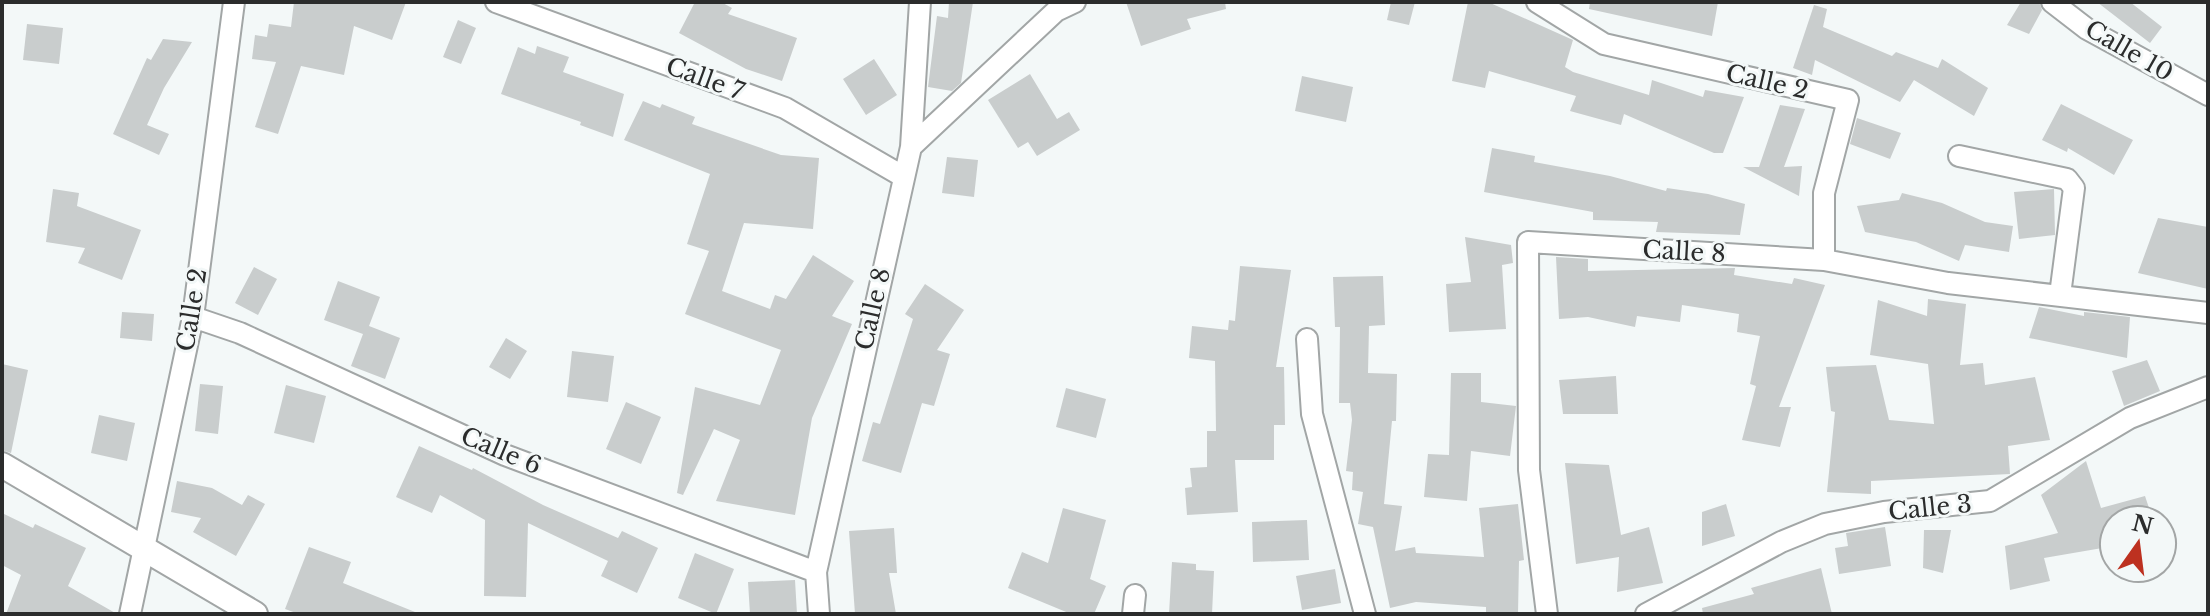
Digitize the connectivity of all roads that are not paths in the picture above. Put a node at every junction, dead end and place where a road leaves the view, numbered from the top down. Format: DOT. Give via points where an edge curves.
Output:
graph roads {
  1 [pos="234,2"];
  2 [pos="496,2"];
  3 [pos="920,2"];
  4 [pos="1075,2"];
  5 [pos="1537,2"];
  6 [pos="2052,2"];
  7 [pos="2208,95"];
  8 [pos="911,147"];
  9 [pos="1959,156"];
  10 [pos="904,177"];
  11 [pos="1824,260"];
  12 [pos="2060,295"];
  13 [pos="2208,313"];
  14 [pos="193,317"];
  15 [pos="1307,339"];
  16 [pos="2208,387"];
  17 [pos="2,465"];
  18 [pos="144,552"];
  19 [pos="816,572"];
  20 [pos="130,614"];
  21 [pos="255,614"];
  22 [pos="819,614"];
  23 [pos="1365,614"];
  24 [pos="1547,614"];
  25 [pos="1646,614"];
  1 -- 14 [label="street, Calle 2"];
  2 -- 10 [label="street, Calle 7" via="785,108"];
  3 -- 8 [label="street, Calle 8"];
  4 -- 8 [label="street" via="1056,11"];
  5 -- 11 [label="street, Calle 2" via="1604,44 1848,100 1824,193"];
  6 -- 7 [label="street, Calle 10" via="2087,29"];
  8 -- 10 [label="street, Calle 8"];
  9 -- 12 [label="street" via="2067,179 2074,188"];
  10 -- 19 [label="street, Calle 8"];
  11 -- 12 [label="street, Calle 8" via="1948,283"];
  11 -- 24 [label="street, Calle 8" via="1528,242 1529,470"];
  12 -- 13 [label="street, Calle 8"];
  14 -- 18 [label="street, Calle 2"];
  14 -- 19 [label="street, Calle 6" via="240,333 505,455"];
  15 -- 23 [label="street" via="1312,414"];
  16 -- 25 [label="street, Calle 3" via="2130,418 1990,501 1825,524"];
  17 -- 18 [label="street"];
  18 -- 20 [label="street, Calle 2"];
  18 -- 21 [label="street"];
  19 -- 22 [label="street, Calle 8"];
}
